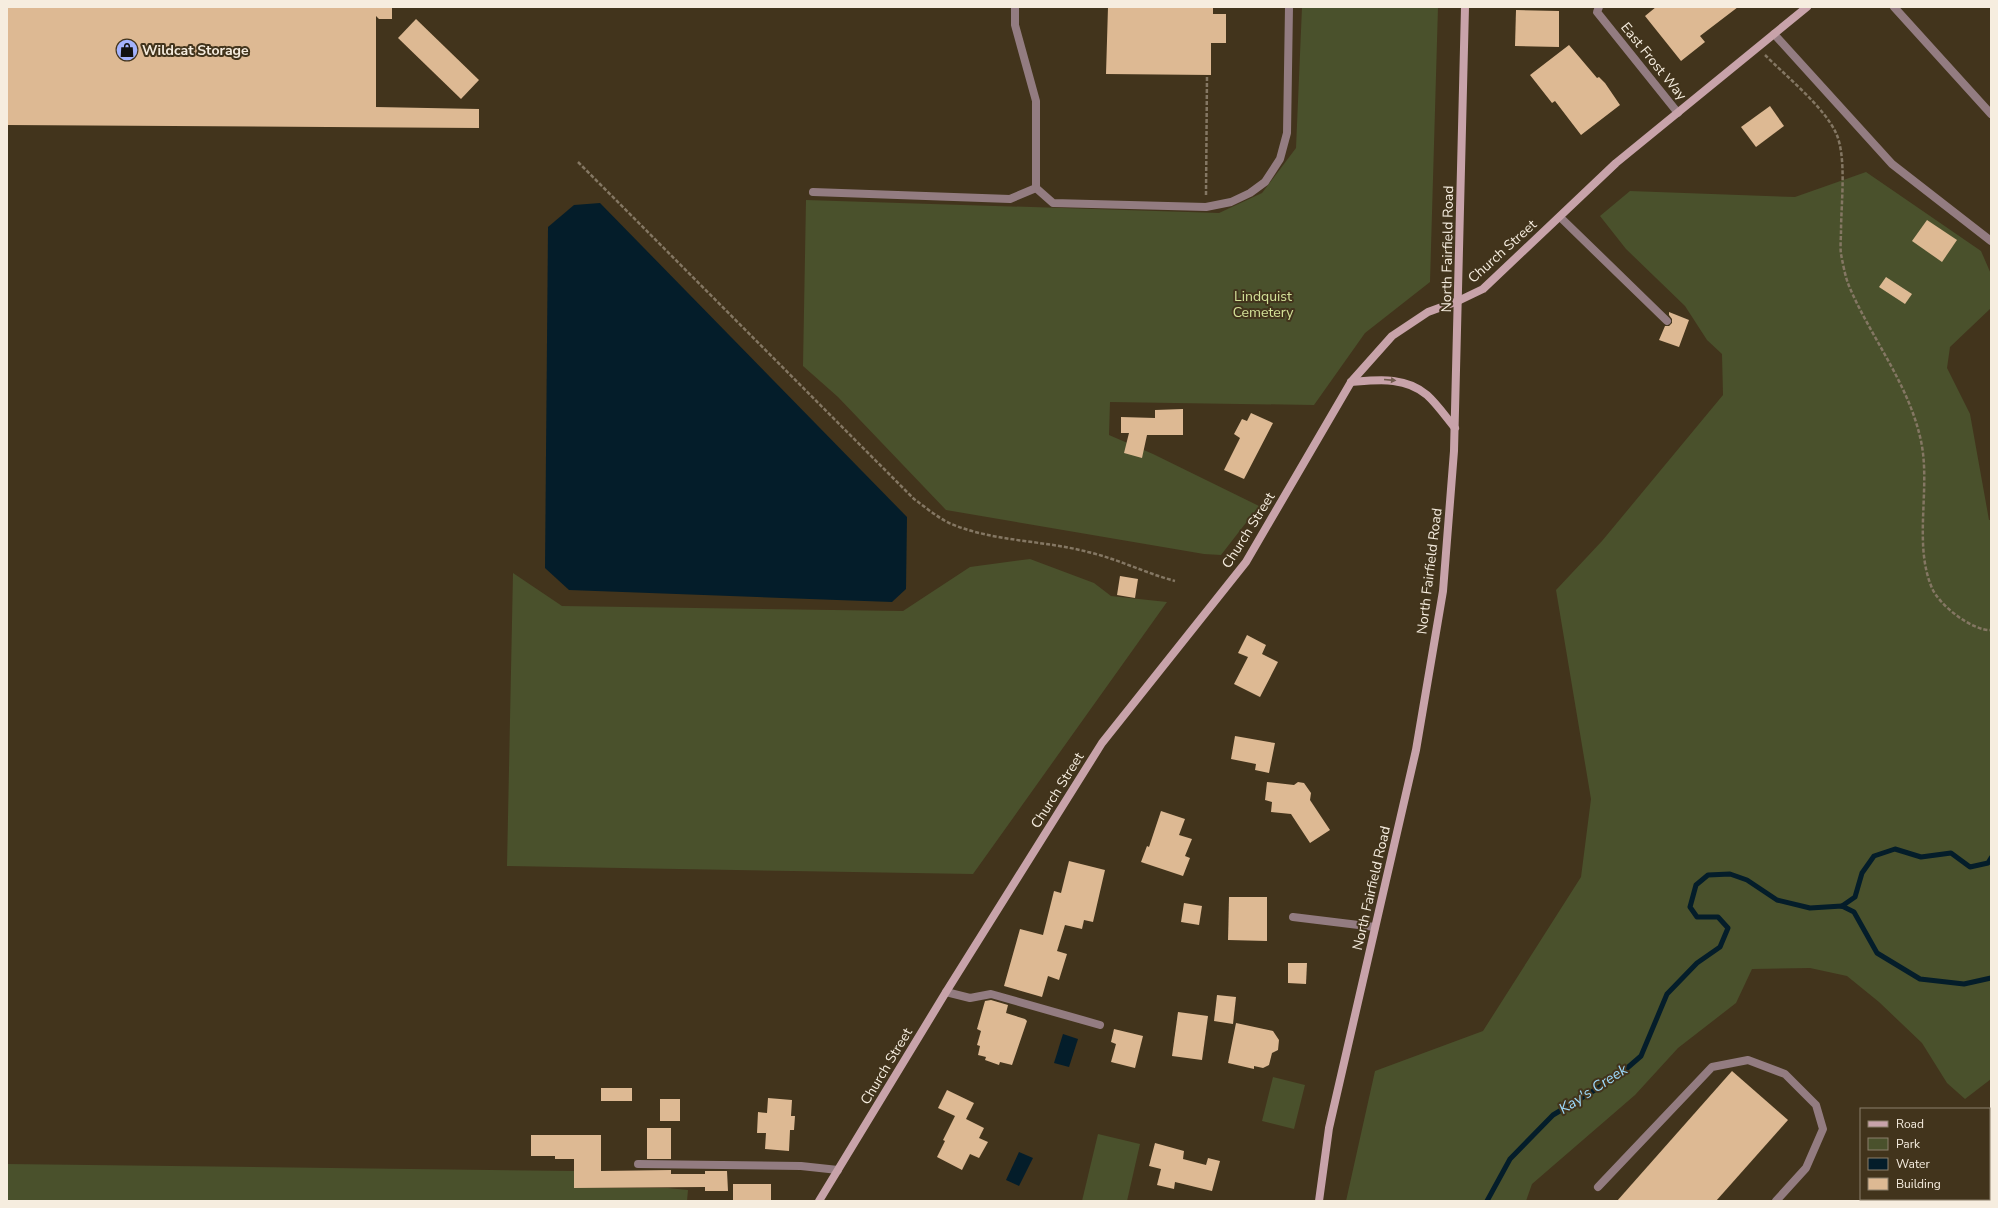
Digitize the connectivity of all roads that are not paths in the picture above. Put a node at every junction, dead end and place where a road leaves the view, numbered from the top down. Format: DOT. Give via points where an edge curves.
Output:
graph roads {
  1 [pos="1015,7"];
  2 [pos="1289,7"];
  3 [pos="1465,7"];
  4 [pos="1599,7"];
  5 [pos="1807,7"];
  6 [pos="1894,7"];
  7 [pos="1774,34"];
  8 [pos="1678,113"];
  9 [pos="1991,114"];
  10 [pos="1036,188"];
  11 [pos="813,192"];
  12 [pos="1560,216"];
  13 [pos="1991,241"];
  14 [pos="1458,301"];
  15 [pos="1667,321"];
  16 [pos="1351,382"];
  17 [pos="1455,428"];
  18 [pos="1293,917"];
  19 [pos="1375,928"];
  20 [pos="946,992"];
  21 [pos="1100,1025"];
  22 [pos="638,1164"];
  23 [pos="838,1170"];
  24 [pos="1598,1187"];
  25 [pos="819,1201"];
  26 [pos="1319,1201"];
  27 [pos="1776,1201"];
  1 -- 10 [label="street" via="1015,25 1036,101"];
  2 -- 10 [label="street" via="1287,134 1280,159 1266,182 1231,202 1206,207 1053,203"];
  3 -- 14 [label="street, North Fairfield Road"];
  4 -- 8 [label="street, East Frost Way" via="1597,12"];
  5 -- 7 [label="street, Church Street"];
  6 -- 9 [label="street"];
  7 -- 8 [label="street, Church Street"];
  7 -- 13 [label="street" via="1892,164"];
  8 -- 12 [label="street, Church Street" via="1616,163"];
  10 -- 11 [label="street" via="1010,199"];
  12 -- 14 [label="street, Church Street" via="1483,289"];
  12 -- 15 [label="street"];
  14 -- 16 [label="street, Church Street" via="1428,312 1392,336"];
  14 -- 17 [label="street, North Fairfield Road"];
  16 -- 17 [label="street, one-way" via="1399,381 1413,387 1426,394"];
  16 -- 20 [label="street, Church Street" via="1246,562 1102,743"];
  17 -- 19 [label="street, North Fairfield Road" via="1441,599 1416,750"];
  18 -- 19 [label="street"];
  19 -- 26 [label="street, North Fairfield Road" via="1329,1128"];
  20 -- 21 [label="street" via="970,998 991,994"];
  20 -- 23 [label="street, Church Street"];
  22 -- 23 [label="street" via="801,1166"];
  23 -- 25 [label="street, Church Street"];
  24 -- 27 [label="street" via="1712,1067 1748,1060 1785,1074 1816,1105 1823,1129 1806,1168"];
}
